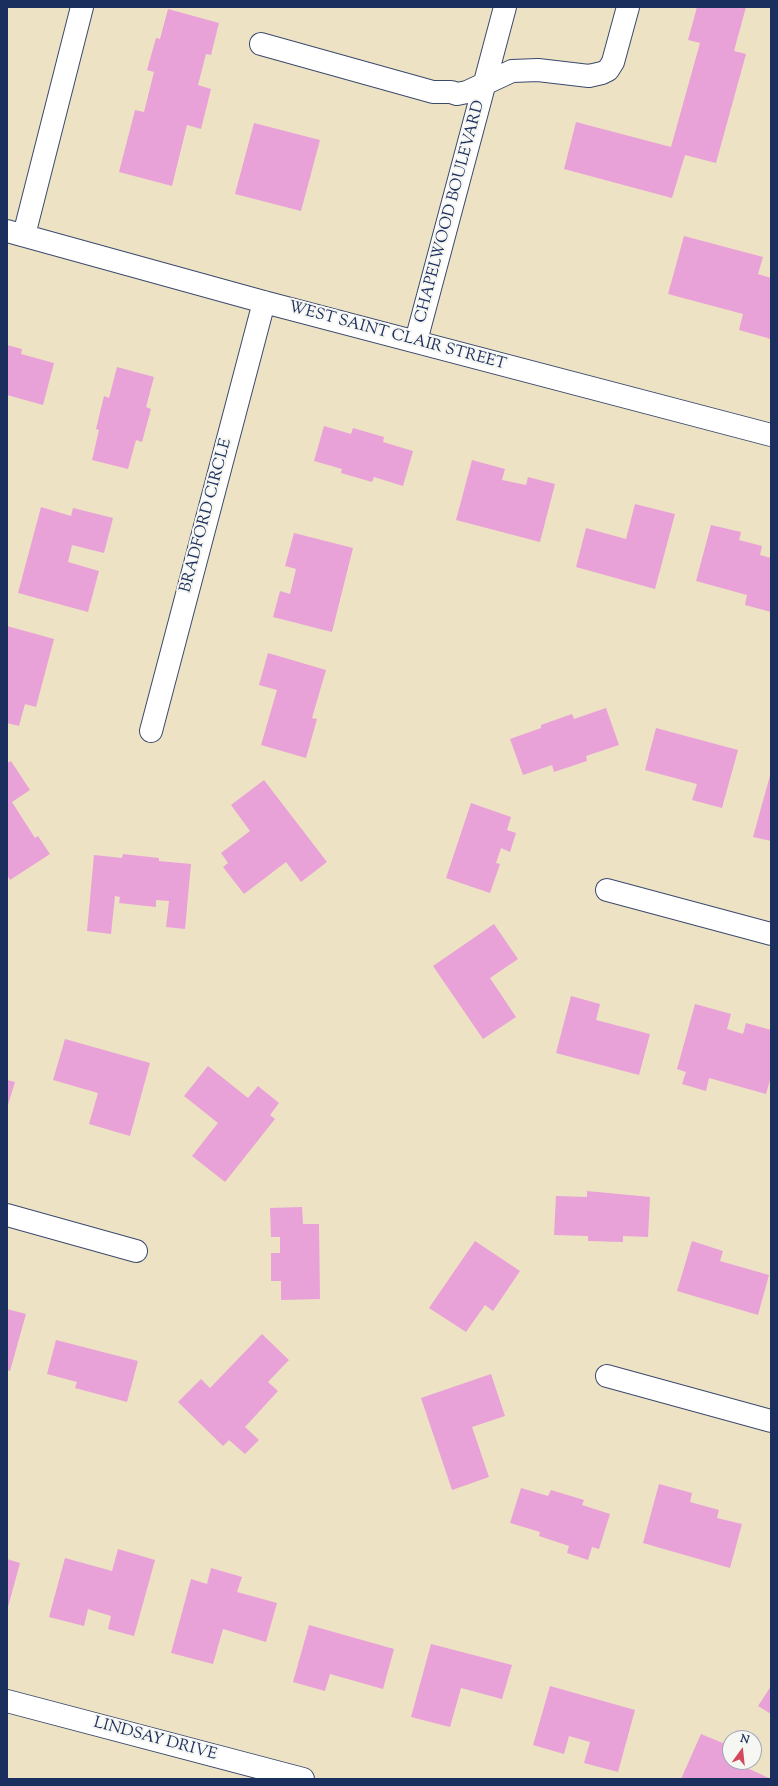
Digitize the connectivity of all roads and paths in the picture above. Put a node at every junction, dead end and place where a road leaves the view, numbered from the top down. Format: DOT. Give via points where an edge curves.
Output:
graph roads {
  1 [pos="82,7"];
  2 [pos="506,7"];
  3 [pos="628,7"];
  4 [pos="261,44"];
  5 [pos="485,83"];
  6 [pos="15,233"];
  7 [pos="264,302"];
  8 [pos="416,341"];
  9 [pos="771,435"];
  10 [pos="151,731"];
  11 [pos="606,890"];
  12 [pos="771,934"];
  13 [pos="7,1215"];
  14 [pos="136,1251"];
  15 [pos="607,1376"];
  16 [pos="771,1421"];
  17 [pos="7,1700"];
  18 [pos="303,1779"];
  1 -- 6 [label="street, WEST SAINT CLAIR STREET"];
  2 -- 5 [label="street, CHAPELWOOD BOULEVARD"];
  3 -- 5 [label="street" via="614,58 608,70 589,76 538,70 512,71"];
  4 -- 5 [label="street, CHAPELWOOD BOULEVARD" via="433,92 457,94 468,92"];
  5 -- 8 [label="street, CHAPELWOOD BOULEVARD"];
  6 -- 7 [label="street, WEST SAINT CLAIR STREET"];
  7 -- 8 [label="street, WEST SAINT CLAIR STREET"];
  7 -- 10 [label="street, BRADFORD CIRCLE"];
  8 -- 9 [label="street, WEST SAINT CLAIR STREET"];
  11 -- 12 [label="street"];
  13 -- 14 [label="street"];
  15 -- 16 [label="street"];
  17 -- 18 [label="street, LINDSAY DRIVE"];
}
